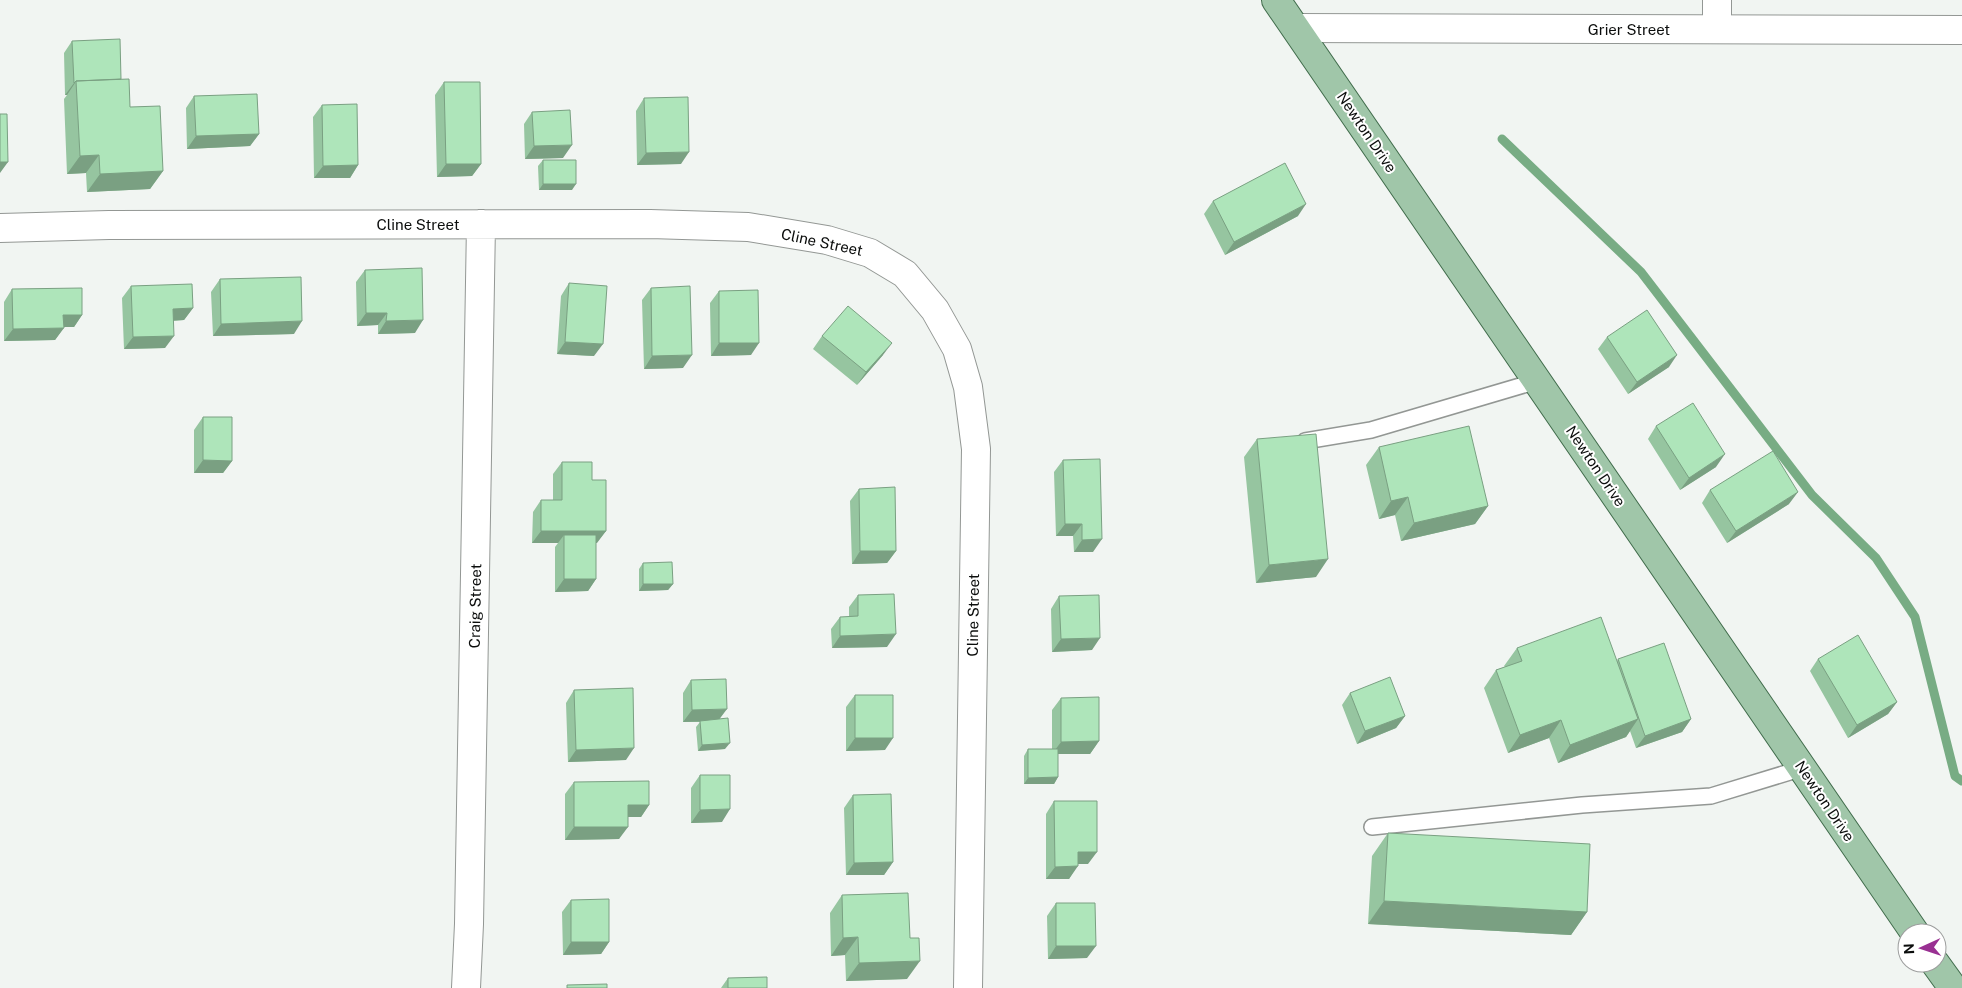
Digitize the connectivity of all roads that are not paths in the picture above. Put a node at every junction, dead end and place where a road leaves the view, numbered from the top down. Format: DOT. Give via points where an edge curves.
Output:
graph roads {
  1 [pos="1276,0"];
  2 [pos="1717,0"];
  3 [pos="1296,28"];
  4 [pos="1717,29"];
  5 [pos="1962,30"];
  6 [pos="481,224"];
  7 [pos="0,228"];
  8 [pos="1537,380"];
  9 [pos="1305,441"];
  10 [pos="1803,768"];
  11 [pos="1372,828"];
  12 [pos="1908,923"];
  13 [pos="1942,973"];
  14 [pos="466,988"];
  15 [pos="968,988"];
  16 [pos="1952,988"];
  1 -- 3 [label="main road, Newton Drive"];
  2 -- 4 [label="street"];
  3 -- 4 [label="street, Grier Street"];
  3 -- 8 [label="main road, Newton Drive"];
  4 -- 5 [label="street, Grier Street"];
  6 -- 7 [label="street, Cline Street"];
  6 -- 14 [label="street, Craig Street"];
  6 -- 15 [label="street, Cline Street" via="650,224 748,228 827,240 870,253 905,274 936,310 960,358 968,387 976,449"];
  8 -- 9 [label="lane" via="1371,430"];
  8 -- 10 [label="main road, Newton Drive"];
  10 -- 11 [label="lane" via="1711,796 1582,805"];
  10 -- 12 [label="main road, Newton Drive"];
  13 -- 16 [label="main road"];
}
